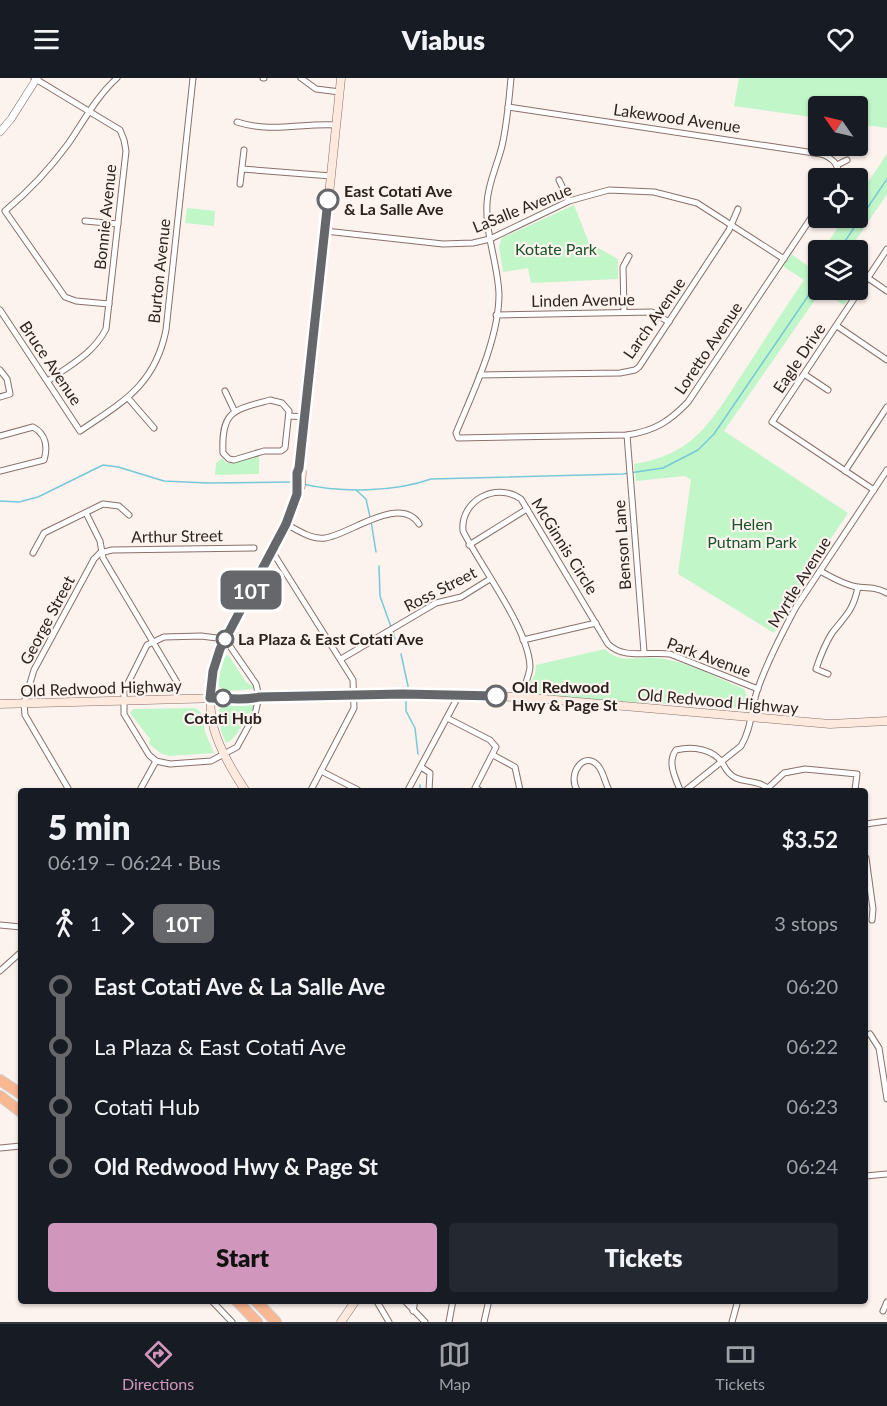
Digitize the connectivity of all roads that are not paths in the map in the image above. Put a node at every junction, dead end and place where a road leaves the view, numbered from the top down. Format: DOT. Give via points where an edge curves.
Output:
graph roads {
  1 [pos="36,78"];
  2 [pos="117,78"];
  3 [pos="193,78"];
  4 [pos="301,78"];
  5 [pos="341,78"];
  6 [pos="511,78"];
  7 [pos="340,92"];
  8 [pos="508,107"];
  9 [pos="89,110"];
  10 [pos="237,122"];
  11 [pos="336,125"];
  12 [pos="0,132"];
  13 [pos="244,150"];
  14 [pos="847,160"];
  15 [pos="837,165"];
  16 [pos="838,168"];
  17 [pos="242,169"];
  18 [pos="331,176"];
  19 [pos="559,180"];
  20 [pos="240,184"];
  21 [pos="569,201"];
  22 [pos="738,209"];
  23 [pos="85,220"];
  24 [pos="808,223"];
  25 [pos="118,224"];
  26 [pos="733,225"];
  27 [pos="325,231"];
  28 [pos="490,239"];
  29 [pos="887,249"];
  30 [pos="629,256"];
  31 [pos="784,259"];
  32 [pos="868,278"];
  33 [pos="887,291"];
  34 [pos="854,300"];
  35 [pos="109,304"];
  36 [pos="0,310"];
  37 [pos="624,311"];
  38 [pos="496,315"];
  39 [pos="669,322"];
  40 [pos="837,326"];
  41 [pos="887,360"];
  42 [pos="0,370"];
  43 [pos="804,374"];
  44 [pos="480,375"];
  45 [pos="48,381"];
  46 [pos="828,390"];
  47 [pos="225,391"];
  48 [pos="0,398"];
  49 [pos="128,398"];
  50 [pos="887,407"];
  51 [pos="234,410"];
  52 [pos="289,416"];
  53 [pos="306,417"];
  54 [pos="154,428"];
  55 [pos="80,431"];
  56 [pos="627,435"];
  57 [pos="0,436"];
  58 [pos="887,470"];
  59 [pos="0,471"];
  60 [pos="845,471"];
  61 [pos="874,490"];
  62 [pos="527,509"];
  63 [pos="86,513"];
  64 [pos="129,515"];
  65 [pos="286,524"];
  66 [pos="419,524"];
  67 [pos="469,545"];
  68 [pos="254,548"];
  69 [pos="272,551"];
  70 [pos="33,553"];
  71 [pos="100,553"];
  72 [pos="820,571"];
  73 [pos="490,579"];
  74 [pos="858,587"];
  75 [pos="887,593"];
  76 [pos="596,623"];
  77 [pos="225,639"];
  78 [pos="523,640"];
  79 [pos="154,642"];
  80 [pos="615,650"];
  81 [pos="644,652"];
  82 [pos="340,659"];
  83 [pos="828,674"];
  84 [pos="178,684"];
  85 [pos="758,689"];
  86 [pos="459,695"];
  87 [pos="354,696"];
  88 [pos="259,697"];
  89 [pos="521,697"];
  90 [pos="210,698"];
  91 [pos="123,701"];
  92 [pos="24,703"];
  93 [pos="0,704"];
  94 [pos="751,717"];
  95 [pos="447,718"];
  96 [pos="887,721"];
  97 [pos="225,755"];
  98 [pos="494,755"];
  99 [pos="156,761"];
  100 [pos="722,763"];
  101 [pos="421,767"];
  102 [pos="321,771"];
  103 [pos="68,788"];
  104 [pos="141,788"];
  105 [pos="244,788"];
  106 [pos="311,788"];
  107 [pos="354,788"];
  108 [pos="409,788"];
  109 [pos="429,788"];
  110 [pos="475,788"];
  111 [pos="520,788"];
  112 [pos="576,788"];
  113 [pos="608,788"];
  114 [pos="679,788"];
  115 [pos="690,788"];
  116 [pos="767,788"];
  117 [pos="771,788"];
  118 [pos="855,788"];
  119 [pos="887,821"];
  120 [pos="868,824"];
  121 [pos="868,873"];
  122 [pos="872,920"];
  123 [pos="0,925"];
  124 [pos="18,927"];
  125 [pos="18,955"];
  126 [pos="0,971"];
  127 [pos="870,1034"];
  128 [pos="0,1080"];
  129 [pos="18,1092"];
  130 [pos="0,1096"];
  131 [pos="887,1099"];
  132 [pos="18,1110"];
  133 [pos="18,1146"];
  134 [pos="0,1148"];
  135 [pos="887,1174"];
  136 [pos="868,1176"];
  137 [pos="887,1302"];
  138 [pos="215,1304"];
  139 [pos="240,1304"];
  140 [pos="259,1304"];
  141 [pos="353,1304"];
  142 [pos="378,1304"];
  143 [pos="407,1304"];
  144 [pos="414,1304"];
  145 [pos="452,1304"];
  146 [pos="488,1304"];
  147 [pos="737,1304"];
  148 [pos="413,1311"];
  149 [pos="883,1311"];
  150 [pos="232,1322"];
  151 [pos="257,1322"];
  152 [pos="276,1322"];
  153 [pos="341,1322"];
  154 [pos="389,1322"];
  155 [pos="424,1322"];
  156 [pos="448,1322"];
  157 [pos="484,1322"];
  158 [pos="732,1322"];
  1 -- 9 [label="street, Bonnie Avenue"];
  1 -- 12 [label="street"];
  2 -- 9 [label="street"];
  3 -- 49 [label="street, Burton Avenue" via="166,330 153,369"];
  4 -- 7 [label="street" via="316,89"];
  5 -- 7 [label="main road"];
  6 -- 8 [label="street"];
  7 -- 11 [label="main road"];
  8 -- 15 [label="street, Lakewood Avenue" via="805,150 827,156"];
  8 -- 28 [label="street" via="502,147 489,185"];
  9 -- 25 [label="street, Bonnie Avenue" via="120,130 124,140"];
  9 -- 35 [label="street" via="53,165 5,211 65,297"];
  10 -- 11 [label="street" via="271,129"];
  11 -- 18 [label="main road"];
  13 -- 17 [label="street"];
  14 -- 15 [label="street"];
  15 -- 16 [label="street"];
  17 -- 18 [label="street"];
  17 -- 20 [label="street"];
  18 -- 27 [label="main road"];
  19 -- 21 [label="street"];
  21 -- 26 [label="street, LaSalle Avenue" via="609,190 654,192 697,203"];
  21 -- 28 [label="street, LaSalle Avenue"];
  22 -- 26 [label="street, Larch Avenue"];
  23 -- 25 [label="street"];
  24 -- 31 [label="street"];
  25 -- 35 [label="street, Bonnie Avenue"];
  26 -- 31 [label="street, LaSalle Avenue"];
  26 -- 39 [label="street, Larch Avenue"];
  27 -- 28 [label="street, LaSalle Avenue" via="443,244"];
  27 -- 53 [label="main road"];
  28 -- 38 [label="street" via="499,294"];
  29 -- 32 [label="street, Eagle Drive"];
  30 -- 37 [label="street" via="623,267"];
  31 -- 56 [label="street, Loretto Avenue" via="688,402 663,424"];
  32 -- 33 [label="street"];
  34 -- 40 [label="street, Eagle Drive"];
  35 -- 45 [label="street, Bonnie Avenue" via="106,329 99,343"];
  36 -- 45 [label="street, Bruce Avenue"];
  37 -- 38 [label="street, Linden Avenue"];
  37 -- 39 [label="street, Linden Avenue" via="652,312"];
  38 -- 44 [label="street"];
  39 -- 44 [label="street, Larch Avenue" via="639,367 629,372"];
  40 -- 41 [label="street"];
  40 -- 43 [label="street, Eagle Drive"];
  42 -- 48 [label="street" via="10,394"];
  43 -- 46 [label="street"];
  43 -- 60 [label="street, Eagle Drive" via="772,422"];
  44 -- 56 [label="street, Loretto Avenue" via="456,433 458,438"];
  45 -- 55 [label="street, Bruce Avenue"];
  47 -- 51 [label="street"];
  49 -- 54 [label="street"];
  49 -- 55 [label="street, Burton Avenue"];
  50 -- 60 [label="street"];
  51 -- 52 [label="street" via="270,400 285,405"];
  51 -- 52 [label="street" via="226,420 222,446 225,456 234,460 283,450"];
  52 -- 53 [label="street"];
  53 -- 65 [label="main road" via="299,480"];
  56 -- 81 [label="street, Benson Lane"];
  57 -- 59 [label="street" via="33,427 43,436 47,452 44,460"];
  58 -- 61 [label="street, Myrtle Avenue"];
  60 -- 61 [label="street"];
  61 -- 72 [label="street, Myrtle Avenue"];
  62 -- 67 [label="street"];
  62 -- 67 [label="street, McGinnis Circle" via="513,493 483,496 466,512 462,523"];
  62 -- 76 [label="street, McGinnis Circle"];
  63 -- 64 [label="street" via="110,503"];
  63 -- 70 [label="street" via="44,534"];
  63 -- 71 [label="street" via="100,542"];
  65 -- 66 [label="street" via="316,538 326,538 396,512 409,515"];
  65 -- 69 [label="main road"];
  67 -- 73 [label="street, McGinnis Circle"];
  68 -- 71 [label="street, Arthur Street"];
  69 -- 77 [label="main road"];
  69 -- 82 [label="street"];
  71 -- 79 [label="street"];
  71 -- 92 [label="street, George Street" via="34,670"];
  72 -- 74 [label="street"];
  72 -- 85 [label="street, Myrtle Avenue" via="785,627"];
  73 -- 78 [label="street, McGinnis Circle"];
  73 -- 82 [label="street, Ross Street" via="461,597 436,603"];
  74 -- 75 [label="street"];
  74 -- 83 [label="street" via="854,605 821,654 816,669"];
  76 -- 78 [label="street"];
  76 -- 80 [label="street, McGinnis Circle"];
  77 -- 79 [label="street" via="164,637"];
  77 -- 88 [label="street" via="256,684"];
  77 -- 90 [label="main road" via="216,658"];
  78 -- 89 [label="street, McGinnis Circle" via="530,669"];
  79 -- 84 [label="street"];
  79 -- 91 [label="street" via="147,645 133,671"];
  80 -- 81 [label="street, Park Avenue" via="624,654"];
  81 -- 85 [label="street, Park Avenue" via="682,658"];
  82 -- 87 [label="street" via="353,680"];
  85 -- 94 [label="street, Myrtle Avenue"];
  86 -- 87 [label="main road, Old Redwood Highway"];
  86 -- 89 [label="main road, Old Redwood Highway"];
  86 -- 95 [label="street"];
  87 -- 88 [label="main road, Old Redwood Highway"];
  87 -- 102 [label="street" via="352,715"];
  88 -- 90 [label="main road, Old Redwood Highway" via="251,694"];
  88 -- 97 [label="street" via="255,714 237,747"];
  89 -- 94 [label="main road, Old Redwood Highway"];
  90 -- 91 [label="main road, Old Redwood Highway"];
  90 -- 97 [label="main road" via="214,730"];
  91 -- 92 [label="main road, Old Redwood Highway"];
  91 -- 99 [label="street" via="124,714"];
  92 -- 93 [label="main road, Old Redwood Highway"];
  92 -- 103 [label="street" via="25,715"];
  94 -- 96 [label="main road, Old Redwood Highway" via="830,724"];
  94 -- 100 [label="street, Myrtle Avenue" via="741,746"];
  95 -- 98 [label="street" via="490,740 496,747"];
  95 -- 101 [label="street"];
  97 -- 99 [label="street" via="211,761"];
  97 -- 105 [label="main road"];
  98 -- 110 [label="street"];
  98 -- 111 [label="street" via="515,767"];
  99 -- 104 [label="street"];
  100 -- 114 [label="street" via="705,750 676,750 671,764"];
  100 -- 115 [label="street, Myrtle Avenue"];
  100 -- 116 [label="street" via="734,777 762,783"];
  101 -- 108 [label="street"];
  101 -- 109 [label="street" via="430,773"];
  102 -- 106 [label="street"];
  102 -- 107 [label="street"];
  112 -- 113 [label="street" via="575,769 584,762 596,764"];
  117 -- 118 [label="street" via="784,773 805,769 857,774"];
  119 -- 120 [label="street"];
  121 -- 122 [label="street"];
  123 -- 124 [label="street"];
  125 -- 126 [label="street"];
  127 -- 131 [label="street" via="879,1048"];
  128 -- 129 [label="highway"];
  130 -- 132 [label="highway"];
  133 -- 134 [label="street"];
  135 -- 136 [label="street"];
  137 -- 149 [label="street"];
  138 -- 150 [label="street"];
  139 -- 151 [label="highway"];
  140 -- 152 [label="highway"];
  141 -- 153 [label="main road"];
  142 -- 154 [label="street"];
  143 -- 148 [label="street"];
  144 -- 148 [label="street"];
  145 -- 156 [label="street"];
  146 -- 157 [label="street"];
  147 -- 158 [label="street"];
  148 -- 155 [label="street"];
}
